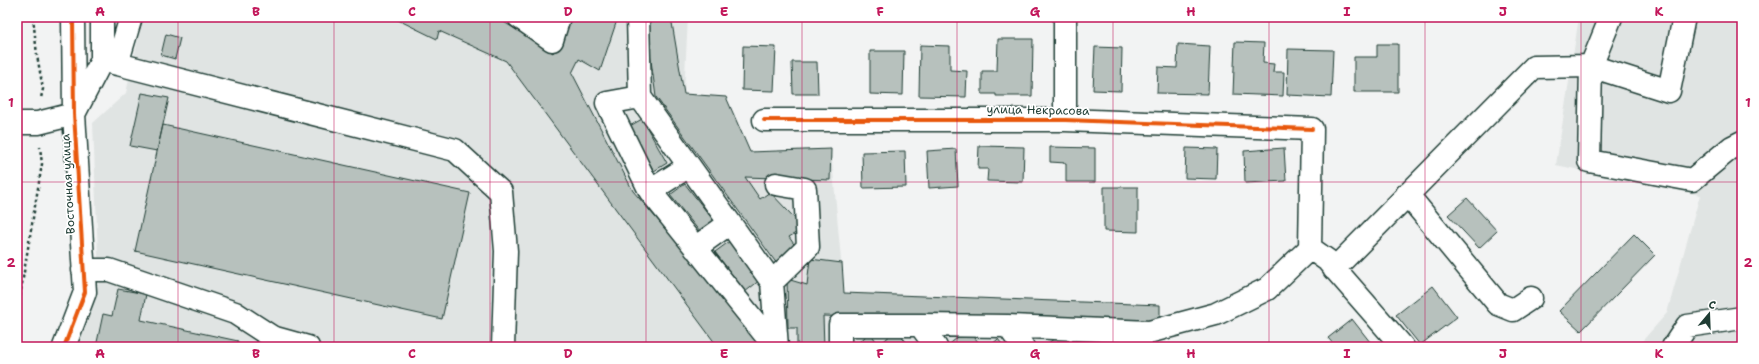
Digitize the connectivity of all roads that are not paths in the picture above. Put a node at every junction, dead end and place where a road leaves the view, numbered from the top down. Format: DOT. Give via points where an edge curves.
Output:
graph roads {
  1 [pos="73,17"];
  2 [pos="102,17"];
  3 [pos="131,17"];
  4 [pos="519,17"];
  5 [pos="559,17"];
  6 [pos="638,17"];
  7 [pos="1065,17"];
  8 [pos="1611,17"];
  9 [pos="1684,17"];
  10 [pos="109,62"];
  11 [pos="1591,66"];
  12 [pos="640,98"];
  13 [pos="74,114"];
  14 [pos="764,120"];
  15 [pos="1065,120"];
  16 [pos="27,123"];
  17 [pos="1742,142"];
  18 [pos="689,166"];
  19 [pos="776,184"];
  20 [pos="650,191"];
  21 [pos="1407,194"];
  22 [pos="730,223"];
  23 [pos="695,248"];
  24 [pos="1310,248"];
  25 [pos="1334,269"];
  26 [pos="83,270"];
  27 [pos="772,282"];
  28 [pos="1531,298"];
  29 [pos="1742,318"];
  30 [pos="920,325"];
  31 [pos="1008,326"];
  32 [pos="1149,332"];
  33 [pos="64,347"];
  34 [pos="308,347"];
  35 [pos="503,347"];
  36 [pos="776,347"];
  37 [pos="840,347"];
  38 [pos="936,347"];
  39 [pos="1024,347"];
  40 [pos="1128,347"];
  41 [pos="1403,347"];
  42 [pos="1674,347"];
  1 -- 13 [label="street, Восточная улица"];
  2 -- 10 [label="street"];
  3 -- 10 [label="street"];
  4 -- 5 [label="street" via="552,40"];
  6 -- 12 [label="street"];
  7 -- 15 [label="street"];
  8 -- 11 [label="street"];
  9 -- 11 [label="street" via="1669,91"];
  10 -- 13 [label="street"];
  10 -- 35 [label="street" via="455,150 500,192 506,251"];
  11 -- 17 [label="street" via="1589,161 1692,180 1732,147"];
  11 -- 21 [label="street" via="1534,67"];
  12 -- 18 [label="street"];
  12 -- 20 [label="street" via="607,103"];
  13 -- 16 [label="street"];
  13 -- 26 [label="street, Восточная улица"];
  14 -- 15 [label="street, улица Некрасова"];
  15 -- 24 [label="street, улица Некрасова" via="1312,129"];
  18 -- 20 [label="street"];
  18 -- 22 [label="street"];
  19 -- 27 [label="street" via="805,189 808,247"];
  20 -- 23 [label="street"];
  21 -- 25 [label="street"];
  21 -- 28 [label="street" via="1498,304 1513,310"];
  22 -- 23 [label="street"];
  22 -- 27 [label="street"];
  23 -- 36 [label="street"];
  24 -- 25 [label="street" via="1327,260"];
  24 -- 32 [label="street" via="1267,289 1216,314"];
  25 -- 41 [label="street"];
  26 -- 33 [label="street, Восточная улица" via="85,292"];
  26 -- 34 [label="street" via="109,270 235,313 272,337"];
  27 -- 36 [label="street"];
  29 -- 42 [label="street" via="1686,326"];
  30 -- 31 [label="street"];
  30 -- 37 [label="street" via="840,325"];
  30 -- 38 [label="street"];
  31 -- 32 [label="street"];
  31 -- 39 [label="street"];
  32 -- 40 [label="street"];
}
